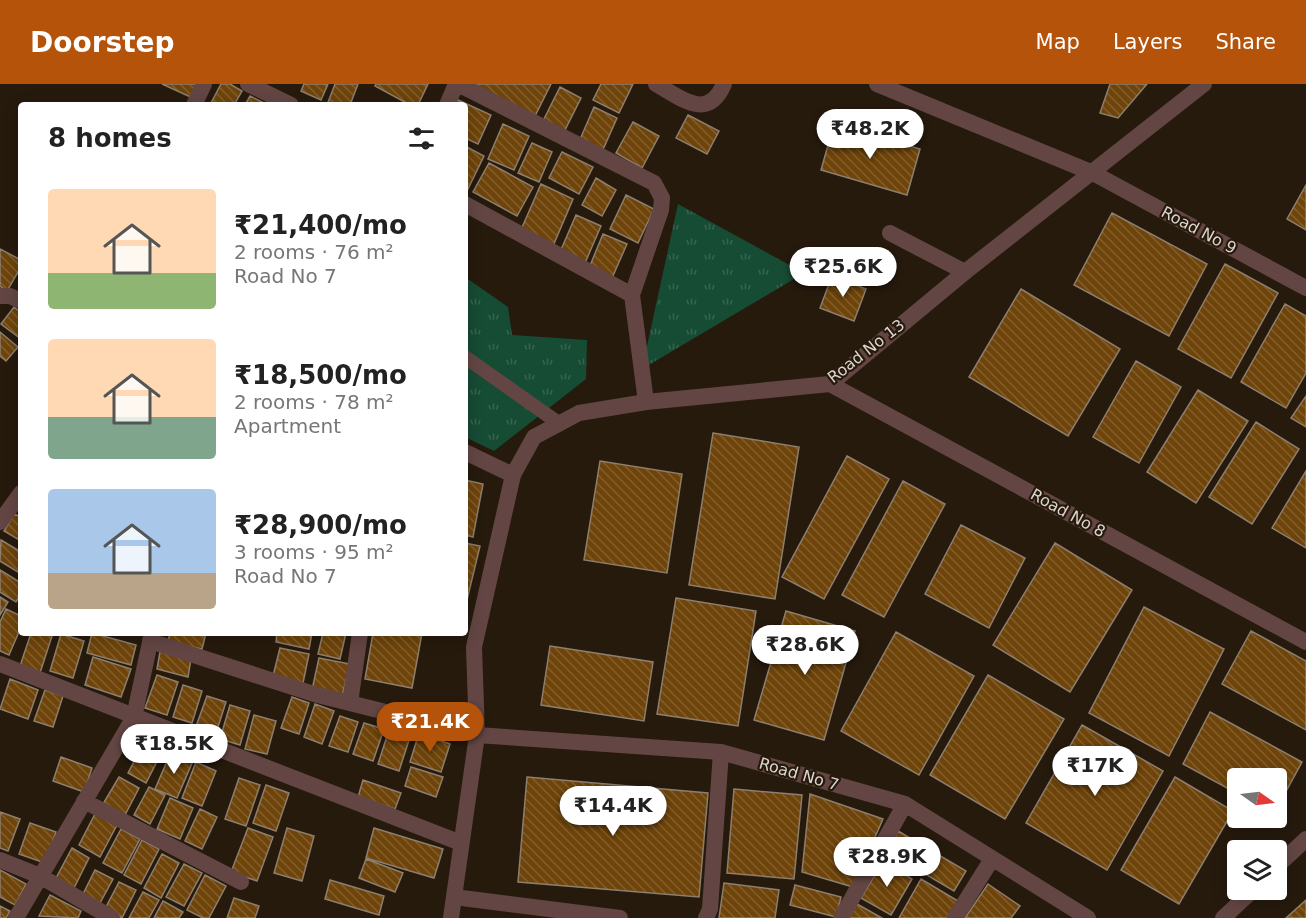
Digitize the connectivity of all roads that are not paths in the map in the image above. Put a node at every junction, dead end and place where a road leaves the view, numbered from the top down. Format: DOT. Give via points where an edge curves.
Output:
graph roads {
  1 [pos="204,84"];
  2 [pos="248,84"];
  3 [pos="457,84"];
  4 [pos="656,84"];
  5 [pos="724,84"];
  6 [pos="877,84"];
  7 [pos="1204,84"];
  8 [pos="195,102"];
  9 [pos="285,102"];
  10 [pos="448,102"];
  11 [pos="1093,173"];
  12 [pos="468,206"];
  13 [pos="890,233"];
  14 [pos="965,272"];
  15 [pos="1306,288"];
  16 [pos="632,295"];
  17 [pos="0,296"];
  18 [pos="18,300"];
  19 [pos="468,359"];
  20 [pos="830,384"];
  21 [pos="646,402"];
  22 [pos="560,424"];
  23 [pos="468,453"];
  24 [pos="513,475"];
  25 [pos="18,497"];
  26 [pos="0,522"];
  27 [pos="360,636"];
  28 [pos="151,637"];
  29 [pos="1306,642"];
  30 [pos="0,664"];
  31 [pos="350,703"];
  32 [pos="134,717"];
  33 [pos="477,735"];
  34 [pos="721,752"];
  35 [pos="84,801"];
  36 [pos="905,804"];
  37 [pos="1306,839"];
  38 [pos="461,843"];
  39 [pos="1287,857"];
  40 [pos="992,859"];
  41 [pos="0,860"];
  42 [pos="40,876"];
  43 [pos="241,882"];
  44 [pos="454,897"];
  45 [pos="1242,900"];
  46 [pos="1069,913"];
  47 [pos="16,918"];
  48 [pos="112,918"];
  49 [pos="451,918"];
  50 [pos="620,918"];
  51 [pos="706,918"];
  52 [pos="841,918"];
  53 [pos="956,918"];
  54 [pos="1088,918"];
  55 [pos="1223,918"];
  1 -- 8 [label="street"];
  2 -- 9 [label="street"];
  3 -- 10 [label="street"];
  3 -- 16 [label="street" via="654,183 662,198 661,210"];
  4 -- 5 [label="street" via="694,105 708,104 720,94"];
  6 -- 11 [label="street, Road No 9"];
  7 -- 11 [label="street, Road No 13"];
  11 -- 14 [label="street, Road No 13"];
  11 -- 15 [label="street, Road No 9"];
  12 -- 16 [label="street"];
  13 -- 14 [label="street"];
  14 -- 20 [label="street, Road No 13"];
  16 -- 21 [label="street"];
  17 -- 18 [label="street"];
  19 -- 22 [label="lane"];
  20 -- 21 [label="street, Road No 13"];
  20 -- 29 [label="street, Road No 8"];
  21 -- 22 [label="street, Road No 13" via="579,413"];
  22 -- 24 [label="street, Road No 13" via="534,437"];
  23 -- 24 [label="street"];
  24 -- 33 [label="street, Road No 13" via="474,647"];
  25 -- 26 [label="street"];
  27 -- 31 [label="street"];
  28 -- 31 [label="street, Road No 7"];
  28 -- 32 [label="street"];
  30 -- 32 [label="street"];
  31 -- 33 [label="street, Road No 7"];
  32 -- 35 [label="street"];
  32 -- 38 [label="street"];
  33 -- 34 [label="street, Road No 7"];
  33 -- 38 [label="street, Road No 13"];
  34 -- 36 [label="street, Road No 7"];
  34 -- 51 [label="street" via="710,909"];
  35 -- 42 [label="street"];
  35 -- 43 [label="street"];
  36 -- 40 [label="street, Road No 7"];
  36 -- 52 [label="street"];
  37 -- 39 [label="street"];
  38 -- 44 [label="street, Road No 13"];
  40 -- 46 [label="street, Road No 7"];
  40 -- 53 [label="street"];
  41 -- 42 [label="street"];
  42 -- 47 [label="street"];
  42 -- 48 [label="street"];
  44 -- 49 [label="street, Road No 13"];
  44 -- 50 [label="street"];
  45 -- 55 [label="street"];
  46 -- 54 [label="street, Road No 7"];
}
